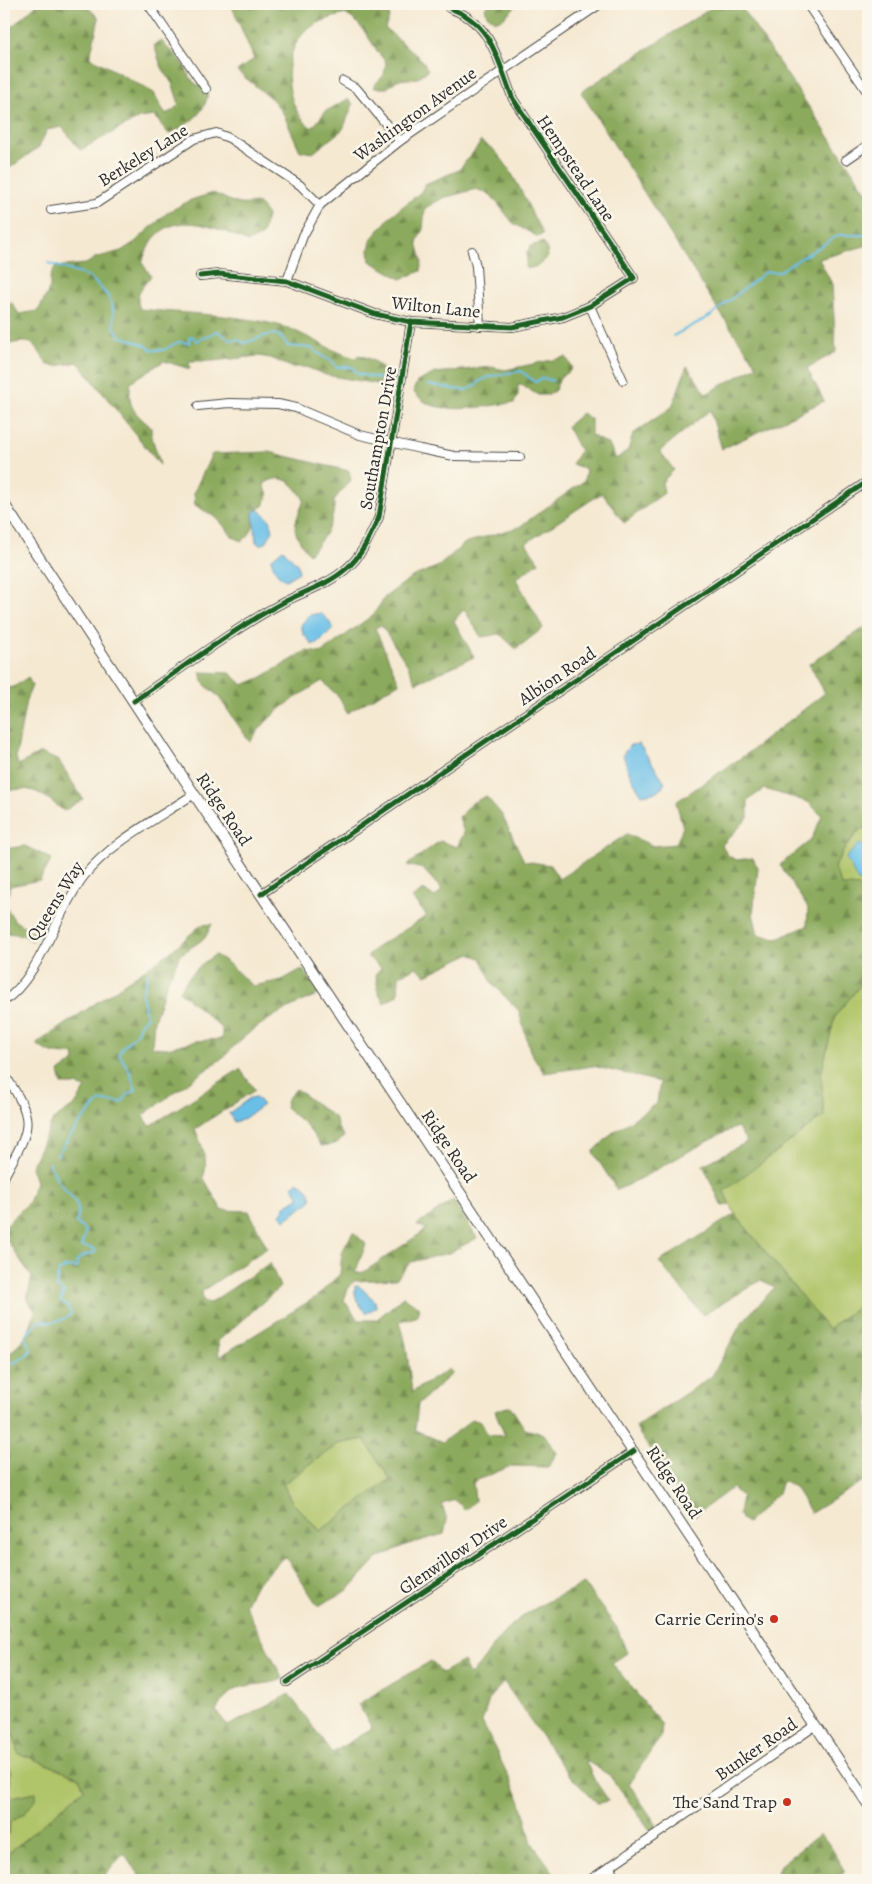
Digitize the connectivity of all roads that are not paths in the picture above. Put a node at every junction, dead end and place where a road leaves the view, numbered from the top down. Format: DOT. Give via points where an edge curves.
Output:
graph roads {
  1 [pos="148,4"];
  2 [pos="807,4"];
  3 [pos="595,5"];
  4 [pos="449,8"];
  5 [pos="502,70"];
  6 [pos="343,81"];
  7 [pos="206,89"];
  8 [pos="868,93"];
  9 [pos="400,141"];
  10 [pos="868,145"];
  11 [pos="846,160"];
  12 [pos="320,204"];
  13 [pos="51,210"];
  14 [pos="472,251"];
  15 [pos="200,276"];
  16 [pos="634,278"];
  17 [pos="287,281"];
  18 [pos="590,306"];
  19 [pos="411,322"];
  20 [pos="480,326"];
  21 [pos="624,380"];
  22 [pos="198,406"];
  23 [pos="392,441"];
  24 [pos="520,456"];
  25 [pos="868,481"];
  26 [pos="4,504"];
  27 [pos="134,701"];
  28 [pos="194,794"];
  29 [pos="261,894"];
  30 [pos="4,1001"];
  31 [pos="4,1074"];
  32 [pos="4,1177"];
  33 [pos="634,1452"];
  34 [pos="287,1682"];
  35 [pos="815,1726"];
  36 [pos="868,1804"];
  37 [pos="609,1867"];
  38 [pos="590,1880"];
  39 [pos="618,1880"];
  1 -- 7 [label="street"];
  2 -- 8 [label="street"];
  3 -- 5 [label="street, Washington Avenue"];
  4 -- 5 [label="street, Hempstead Lane" via="466,14 481,28 498,52"];
  5 -- 9 [label="street, Washington Avenue"];
  5 -- 16 [label="street, Hempstead Lane" via="513,99"];
  6 -- 9 [label="street" via="357,89"];
  9 -- 12 [label="street, Washington Avenue"];
  10 -- 11 [label="street"];
  12 -- 13 [label="street, Berkeley Lane" via="300,185 229,138 216,133 194,138 97,203"];
  12 -- 17 [label="street, Washington Avenue" via="303,236"];
  14 -- 20 [label="street"];
  15 -- 17 [label="street, Wilton Lane" via="219,274"];
  16 -- 18 [label="street, Wilton Lane"];
  17 -- 19 [label="street, Wilton Lane" via="375,314"];
  18 -- 20 [label="street, Wilton Lane" via="536,324"];
  18 -- 21 [label="street"];
  19 -- 20 [label="street, Wilton Lane"];
  19 -- 23 [label="street, Southampton Drive"];
  22 -- 23 [label="street" via="229,402 278,404 296,408 360,435"];
  23 -- 24 [label="street" via="454,456"];
  23 -- 27 [label="street, Southampton Drive" via="379,517 348,568 319,587 284,602"];
  25 -- 29 [label="street, Albion Road"];
  26 -- 27 [label="main road, Ridge Road"];
  27 -- 28 [label="main road, Ridge Road"];
  28 -- 29 [label="main road, Ridge Road"];
  28 -- 30 [label="street, Queens Way" via="104,855 83,877 27,977"];
  29 -- 33 [label="main road, Ridge Road"];
  31 -- 32 [label="street" via="27,1116 27,1132"];
  33 -- 34 [label="street, Glenwillow Drive"];
  33 -- 35 [label="main road, Ridge Road"];
  35 -- 36 [label="main road, Ridge Road"];
  35 -- 37 [label="street, Bunker Road"];
  37 -- 38 [label="street, Bunker Road"];
  37 -- 39 [label="street"];
}
